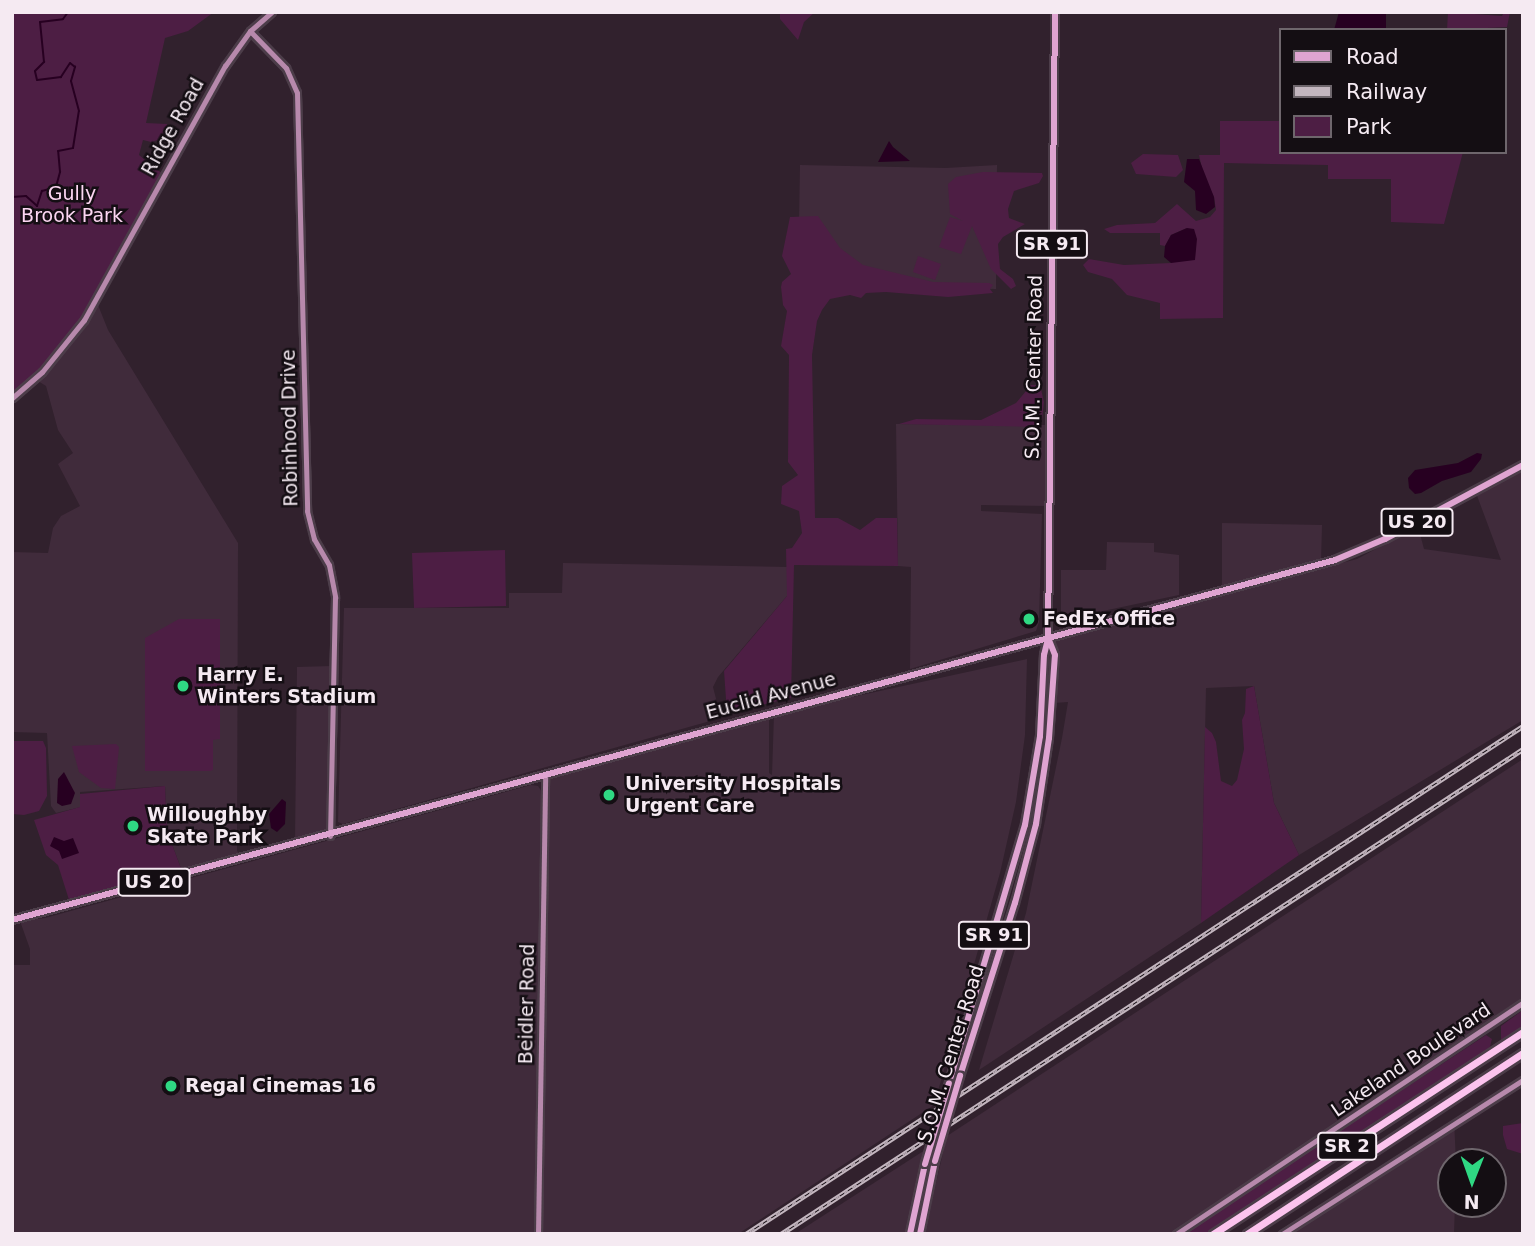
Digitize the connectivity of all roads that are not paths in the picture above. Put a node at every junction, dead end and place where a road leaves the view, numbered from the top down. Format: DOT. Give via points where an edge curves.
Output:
graph roads {
  1 [pos="272,12"];
  2 [pos="1055,12"];
  3 [pos="250,31"];
  4 [pos="12,398"];
  5 [pos="1523,464"];
  6 [pos="1048,639"];
  7 [pos="545,775"];
  8 [pos="330,836"];
  9 [pos="12,920"];
  10 [pos="1523,1003"];
  11 [pos="1523,1032"];
  12 [pos="1519,1056"];
  13 [pos="1523,1080"];
  14 [pos="538,1234"];
  15 [pos="910,1234"];
  16 [pos="920,1234"];
  17 [pos="1176,1234"];
  18 [pos="1213,1234"];
  19 [pos="1247,1234"];
  20 [pos="1282,1234"];
  1 -- 3 [label="street, Ridge Road"];
  2 -- 6 [label="main road, S.O.M. Center Road / SR 91"];
  3 -- 4 [label="street, Ridge Road" via="225,66 84,320 42,372"];
  3 -- 8 [label="street, Robinhood Drive" via="286,68 297,93 307,511 314,539 329,565 335,597"];
  5 -- 6 [label="main road, Euclid Avenue / US 20" via="1350,555"];
  6 -- 7 [label="main road, Euclid Avenue / US 20"];
  6 -- 15 [label="main road, S.O.M. Center Road / SR 91, bridge" via="1026,825 925,1164"];
  6 -- 16 [label="main road, S.O.M. Center Road / SR 91, bridge" via="1055,655 1038,815 1016,903 935,1161"];
  7 -- 8 [label="main road, Euclid Avenue / US 20"];
  7 -- 14 [label="street, Beidler Road"];
  8 -- 9 [label="main road, Euclid Avenue / US 20"];
  10 -- 17 [label="street, Lakeland Boulevard"];
  11 -- 18 [label="highway, SR 2"];
  12 -- 19 [label="highway, SR 2"];
  13 -- 20 [label="street"];
}
